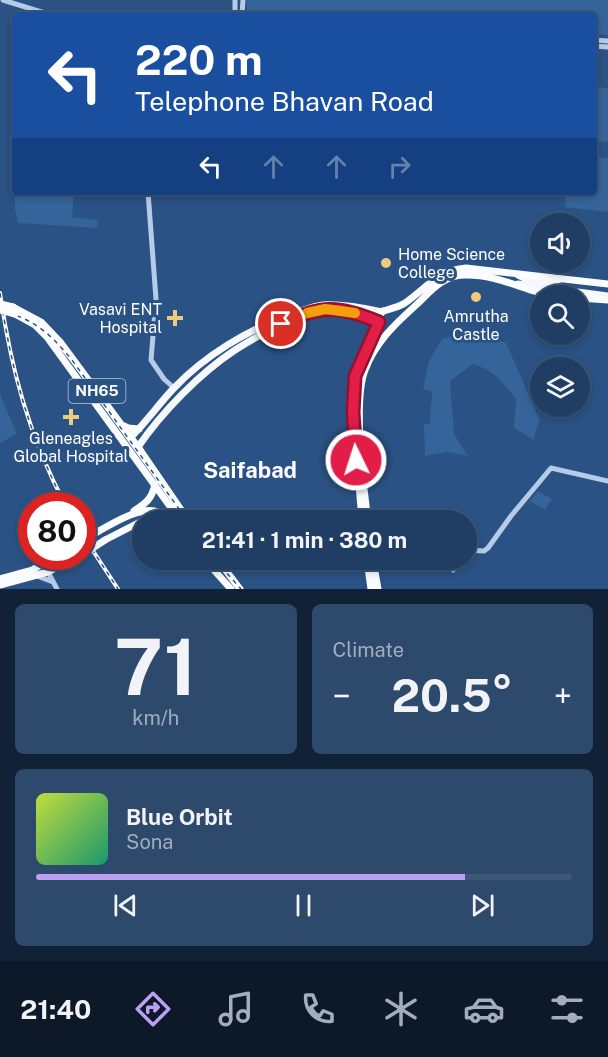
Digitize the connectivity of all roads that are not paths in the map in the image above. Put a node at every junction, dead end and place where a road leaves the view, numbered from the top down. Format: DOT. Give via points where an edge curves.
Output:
graph roads {
  1 [pos="3,0"];
  2 [pos="235,2"];
  3 [pos="242,3"];
  4 [pos="42,12"];
  5 [pos="148,195"];
  6 [pos="517,279"];
  7 [pos="608,284"];
  8 [pos="550,285"];
  9 [pos="530,288"];
  10 [pos="590,292"];
  11 [pos="590,292"];
  12 [pos="608,292"];
  13 [pos="590,298"];
  14 [pos="608,298"];
  15 [pos="0,304"];
  16 [pos="403,304"];
  17 [pos="0,310"];
  18 [pos="14,311"];
  19 [pos="383,312"];
  20 [pos="407,313"];
  21 [pos="379,322"];
  22 [pos="393,325"];
  23 [pos="174,388"];
  24 [pos="122,425"];
  25 [pos="139,429"];
  26 [pos="146,435"];
  27 [pos="131,437"];
  28 [pos="138,447"];
  29 [pos="155,472"];
  30 [pos="608,481"];
  31 [pos="154,486"];
  32 [pos="172,510"];
  33 [pos="181,510"];
  34 [pos="361,510"];
  35 [pos="367,510"];
  36 [pos="132,515"];
  37 [pos="124,518"];
  38 [pos="132,526"];
  39 [pos="96,533"];
  40 [pos="96,546"];
  41 [pos="477,550"];
  42 [pos="32,570"];
  43 [pos="52,570"];
  44 [pos="214,570"];
  45 [pos="226,570"];
  46 [pos="368,570"];
  47 [pos="375,570"];
  48 [pos="48,572"];
  49 [pos="37,576"];
  50 [pos="2,579"];
  51 [pos="53,582"];
  52 [pos="0,585"];
  53 [pos="57,589"];
  54 [pos="231,589"];
  55 [pos="240,589"];
  56 [pos="370,589"];
  57 [pos="378,589"];
  1 -- 4 [label="street"];
  2 -- 3 [label="street"];
  5 -- 23 [label="street" via="156,299 151,360"];
  6 -- 7 [label="highway"];
  6 -- 8 [label="main road"];
  6 -- 9 [label="highway"];
  6 -- 16 [label="highway" via="455,269 441,274"];
  6 -- 20 [label="highway" via="453,276 432,289"];
  10 -- 12 [label="main road"];
  11 -- 14 [label="main road"];
  13 -- 14 [label="highway"];
  15 -- 18 [label="highway, NH65, bridge"];
  16 -- 19 [label="highway"];
  16 -- 20 [label="highway"];
  17 -- 18 [label="highway, NH65, bridge"];
  18 -- 24 [label="highway, NH65" via="30,314 45,325"];
  18 -- 31 [label="highway, NH65" via="47,337"];
  19 -- 21 [label="highway"];
  19 -- 22 [label="highway" via="393,313"];
  19 -- 23 [label="main road" via="323,305 275,320 230,344"];
  20 -- 22 [label="highway"];
  21 -- 22 [label="highway" via="383,326"];
  21 -- 26 [label="main road" via="342,310 302,314 259,335 219,362"];
  21 -- 34 [label="highway" via="357,370 353,392"];
  22 -- 35 [label="highway" via="369,360 361,386"];
  23 -- 25 [label="main road"];
  24 -- 25 [label="highway"];
  24 -- 27 [label="highway, NH65"];
  25 -- 26 [label="main road"];
  25 -- 27 [label="main road"];
  26 -- 28 [label="main road"];
  27 -- 28 [label="highway, NH65"];
  28 -- 29 [label="highway, NH65"];
  29 -- 31 [label="highway"];
  29 -- 33 [label="highway, NH65"];
  30 -- 41 [label="street" via="551,468 488,548"];
  31 -- 32 [label="highway, NH65"];
  31 -- 37 [label="highway" via="150,500"];
  36 -- 37 [label="highway"];
  37 -- 39 [label="highway, bridge"];
  38 -- 40 [label="highway, bridge"];
  42 -- 50 [label="highway"];
  43 -- 48 [label="highway"];
  44 -- 54 [label="highway"];
  45 -- 55 [label="highway"];
  46 -- 56 [label="highway"];
  47 -- 57 [label="highway"];
  48 -- 49 [label="highway"];
  48 -- 51 [label="street"];
  49 -- 51 [label="street"];
  49 -- 52 [label="highway"];
  51 -- 53 [label="street"];
}
